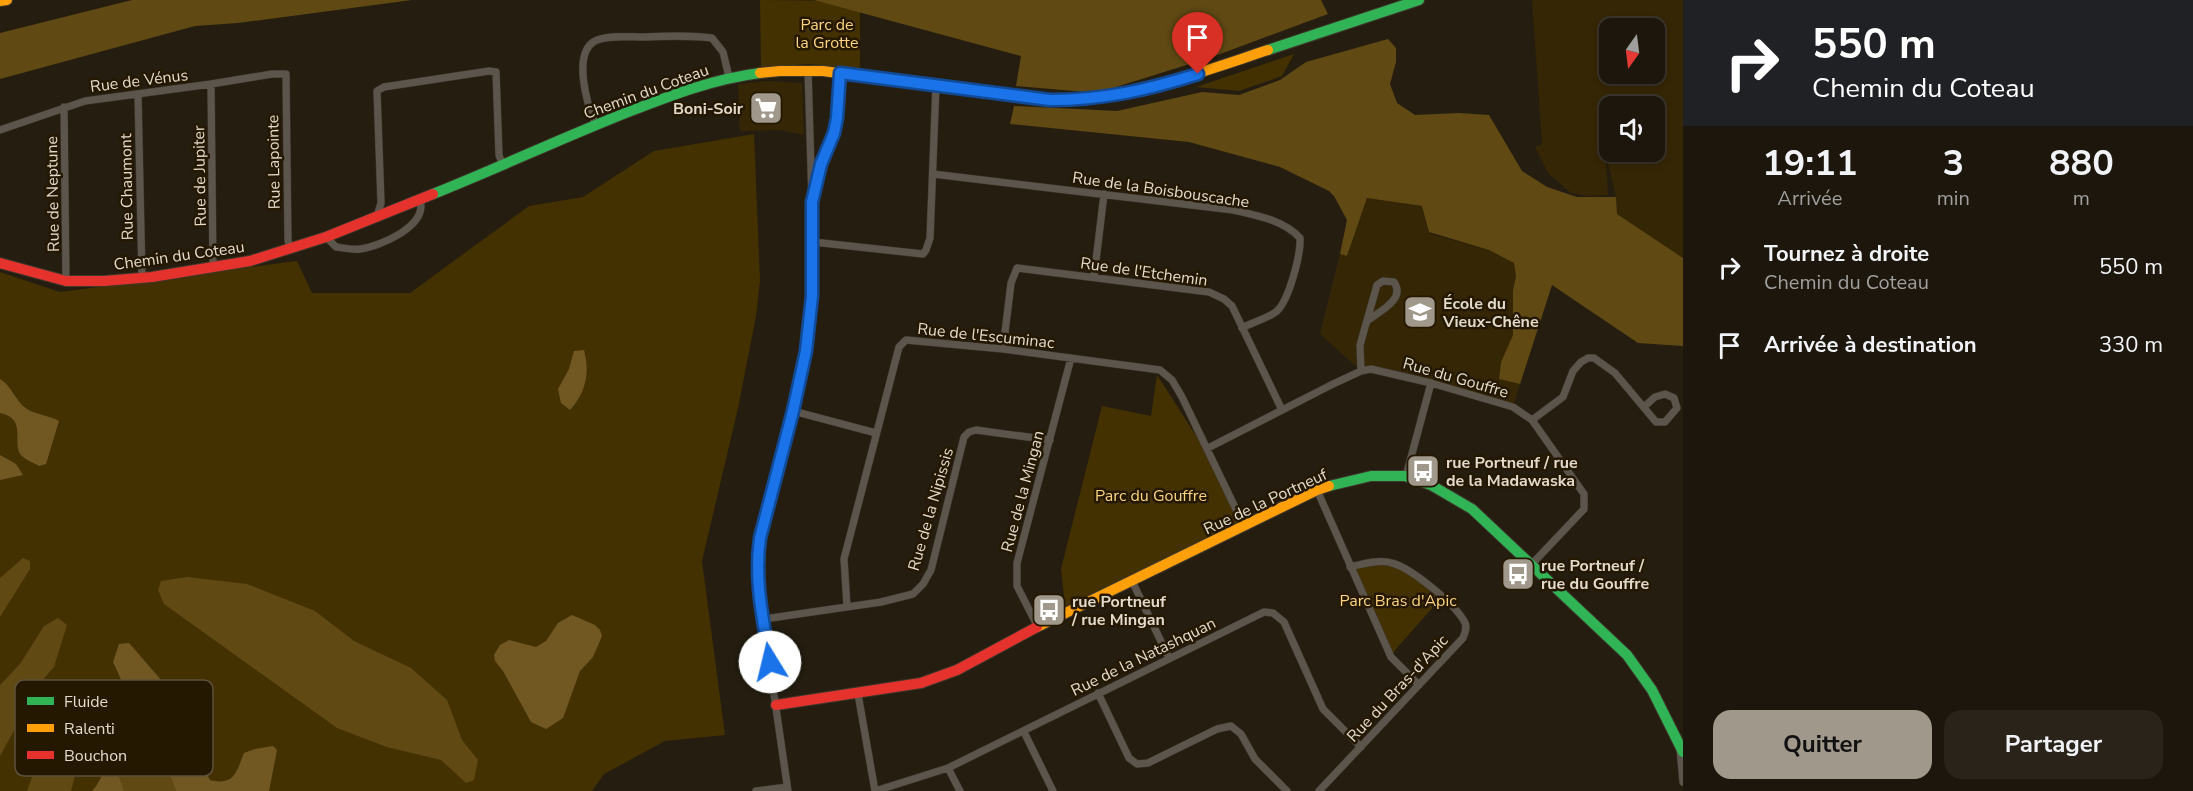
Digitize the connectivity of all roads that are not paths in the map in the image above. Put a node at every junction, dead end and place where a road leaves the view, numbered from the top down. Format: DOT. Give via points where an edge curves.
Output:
graph roads {
  1 [pos="7,0"];
  2 [pos="1419,0"];
  3 [pos="0,1"];
  4 [pos="808,70"];
  5 [pos="840,73"];
  6 [pos="286,74"];
  7 [pos="729,76"];
  8 [pos="211,84"];
  9 [pos="936,85"];
  10 [pos="138,95"];
  11 [pos="64,107"];
  12 [pos="596,124"];
  13 [pos="0,130"];
  14 [pos="504,166"];
  15 [pos="933,174"];
  16 [pos="1104,194"];
  17 [pos="420,200"];
  18 [pos="812,202"];
  19 [pos="377,216"];
  20 [pos="326,237"];
  21 [pos="813,242"];
  22 [pos="290,249"];
  23 [pos="0,263"];
  24 [pos="213,267"];
  25 [pos="141,278"];
  26 [pos="1094,278"];
  27 [pos="66,281"];
  28 [pos="1367,321"];
  29 [pos="1242,328"];
  30 [pos="1003,349"];
  31 [pos="1071,358"];
  32 [pos="1361,371"];
  33 [pos="1431,383"];
  34 [pos="1645,406"];
  35 [pos="1282,410"];
  36 [pos="793,411"];
  37 [pos="1532,420"];
  38 [pos="876,433"];
  39 [pos="1050,440"];
  40 [pos="1208,448"];
  41 [pos="1406,476"];
  42 [pos="1317,490"];
  43 [pos="1244,526"];
  44 [pos="1532,564"];
  45 [pos="1350,567"];
  46 [pos="1132,581"];
  47 [pos="848,606"];
  48 [pos="764,619"];
  49 [pos="1038,627"];
  50 [pos="1169,658"];
  51 [pos="1419,685"];
  52 [pos="1098,693"];
  53 [pos="858,694"];
  54 [pos="776,705"];
  55 [pos="1024,732"];
  56 [pos="1361,747"];
  57 [pos="1681,749"];
  58 [pos="948,768"];
  59 [pos="1683,782"];
  60 [pos="788,789"];
  61 [pos="756,791"];
  62 [pos="875,791"];
  63 [pos="960,791"];
  64 [pos="1053,791"];
  65 [pos="1287,791"];
  66 [pos="1320,791"];
  1 -- 3 [label="main road"];
  2 -- 9 [label="main road, Chemin du Coteau" via="1198,74 1115,96 1042,99"];
  4 -- 5 [label="main road, Chemin du Coteau"];
  4 -- 7 [label="main road, Chemin du Coteau"];
  4 -- 18 [label="street"];
  5 -- 9 [label="main road, Chemin du Coteau"];
  5 -- 18 [label="street" via="834,133"];
  6 -- 8 [label="street, Rue de Vénus"];
  6 -- 22 [label="street, Rue Lapointe"];
  7 -- 12 [label="main road, Chemin du Coteau"];
  7 -- 12 [label="street" via="723,52 712,38 596,40 584,53 582,74"];
  8 -- 10 [label="street, Rue de Vénus"];
  8 -- 24 [label="street, Rue de Jupiter"];
  9 -- 15 [label="street"];
  10 -- 11 [label="street, Rue de Vénus"];
  10 -- 25 [label="street, Rue Chaumont"];
  11 -- 13 [label="street, Rue de Vénus"];
  11 -- 27 [label="street, Rue de Neptune"];
  12 -- 14 [label="main road, Chemin du Coteau"];
  14 -- 17 [label="main road, Chemin du Coteau"];
  14 -- 19 [label="street" via="499,155 496,72 384,87 377,91 381,203"];
  15 -- 16 [label="street, Rue de la Boisbouscache"];
  15 -- 21 [label="street" via="930,238 923,254"];
  16 -- 26 [label="street"];
  16 -- 29 [label="street, Rue de la Boisbouscache" via="1233,210 1295,231 1300,246 1283,303 1274,313"];
  17 -- 19 [label="main road, Chemin du Coteau"];
  17 -- 20 [label="street" via="420,215 395,239 360,249 336,248"];
  18 -- 21 [label="street"];
  19 -- 20 [label="main road, Chemin du Coteau"];
  20 -- 22 [label="main road, Chemin du Coteau"];
  21 -- 36 [label="street" via="806,351"];
  22 -- 24 [label="main road, Chemin du Coteau"];
  23 -- 27 [label="main road, Chemin du Coteau"];
  24 -- 25 [label="main road, Chemin du Coteau"];
  25 -- 27 [label="main road, Chemin du Coteau"];
  26 -- 29 [label="street, Rue de l'Etchemin" via="1209,292 1232,306"];
  26 -- 30 [label="street, Rue de l'Etchemin" via="1017,268 1011,283"];
  28 -- 28 [label="street" via="1395,300 1399,288 1394,282 1377,285"];
  28 -- 32 [label="street" via="1360,345"];
  29 -- 35 [label="street, Rue de l'Etchemin"];
  30 -- 31 [label="street, Rue de l'Escuminac"];
  30 -- 38 [label="street, Rue de l'Escuminac" via="906,339 898,347"];
  31 -- 39 [label="street, Rue de la Mingan"];
  31 -- 40 [label="street, Rue de l'Escuminac" via="1160,370 1172,380"];
  32 -- 33 [label="street, Rue du Gouffre" via="1385,370"];
  32 -- 35 [label="street, Rue du Gouffre"];
  33 -- 37 [label="street, Rue du Gouffre" via="1513,407"];
  33 -- 41 [label="street"];
  34 -- 34 [label="street" via="1660,423 1677,408 1674,398 1665,394"];
  34 -- 37 [label="street" via="1615,374 1594,358 1588,358 1573,371 1563,397"];
  35 -- 40 [label="street, Rue du Gouffre"];
  36 -- 38 [label="street"];
  36 -- 48 [label="street" via="760,538 757,577"];
  37 -- 44 [label="street, Rue du Gouffre" via="1584,494 1584,509"];
  38 -- 47 [label="street, Rue de l'Escuminac" via="844,559"];
  39 -- 47 [label="street, Rue de la Nipissis" via="969,432 964,437 923,584 913,594"];
  39 -- 49 [label="street, Rue de la Mingan" via="1017,563 1017,586"];
  40 -- 43 [label="street, Rue de l'Escuminac"];
  41 -- 42 [label="main road, Rue de la Portneuf" via="1351,479"];
  41 -- 44 [label="main road, Rue de la Portneuf" via="1443,491 1472,509"];
  42 -- 43 [label="main road, Rue de la Portneuf"];
  42 -- 45 [label="street"];
  43 -- 46 [label="main road, Rue de la Portneuf"];
  44 -- 57 [label="main road, Rue de la Portneuf" via="1627,655 1652,690"];
  45 -- 51 [label="street" via="1391,657"];
  45 -- 51 [label="street, Rue du Bras-d'Apic" via="1388,562 1403,566 1442,597 1465,622 1462,638"];
  46 -- 49 [label="main road, Rue de la Portneuf"];
  46 -- 50 [label="street"];
  47 -- 48 [label="street, Rue de la Nipissis"];
  48 -- 54 [label="street"];
  49 -- 53 [label="main road, Rue de la Portneuf" via="957,670 921,683"];
  50 -- 52 [label="street, Rue de la Natashquan"];
  50 -- 56 [label="street, Rue de la Natashquan" via="1264,612 1273,613 1284,622 1323,709"];
  51 -- 56 [label="street, Rue du Bras-d'Apic"];
  52 -- 55 [label="street, Rue de la Natashquan"];
  52 -- 65 [label="street" via="1129,758 1137,764 1148,763 1231,726 1241,734 1255,759"];
  53 -- 54 [label="main road, Rue de la Portneuf"];
  53 -- 62 [label="street"];
  54 -- 60 [label="street"];
  55 -- 58 [label="street, Rue de la Natashquan"];
  55 -- 64 [label="street"];
  56 -- 66 [label="street, Rue du Bras-d'Apic"];
  57 -- 59 [label="street, Rue de la Portneuf"];
  58 -- 62 [label="street, Rue de la Natashquan"];
  58 -- 63 [label="street"];
  60 -- 61 [label="street"];
}
